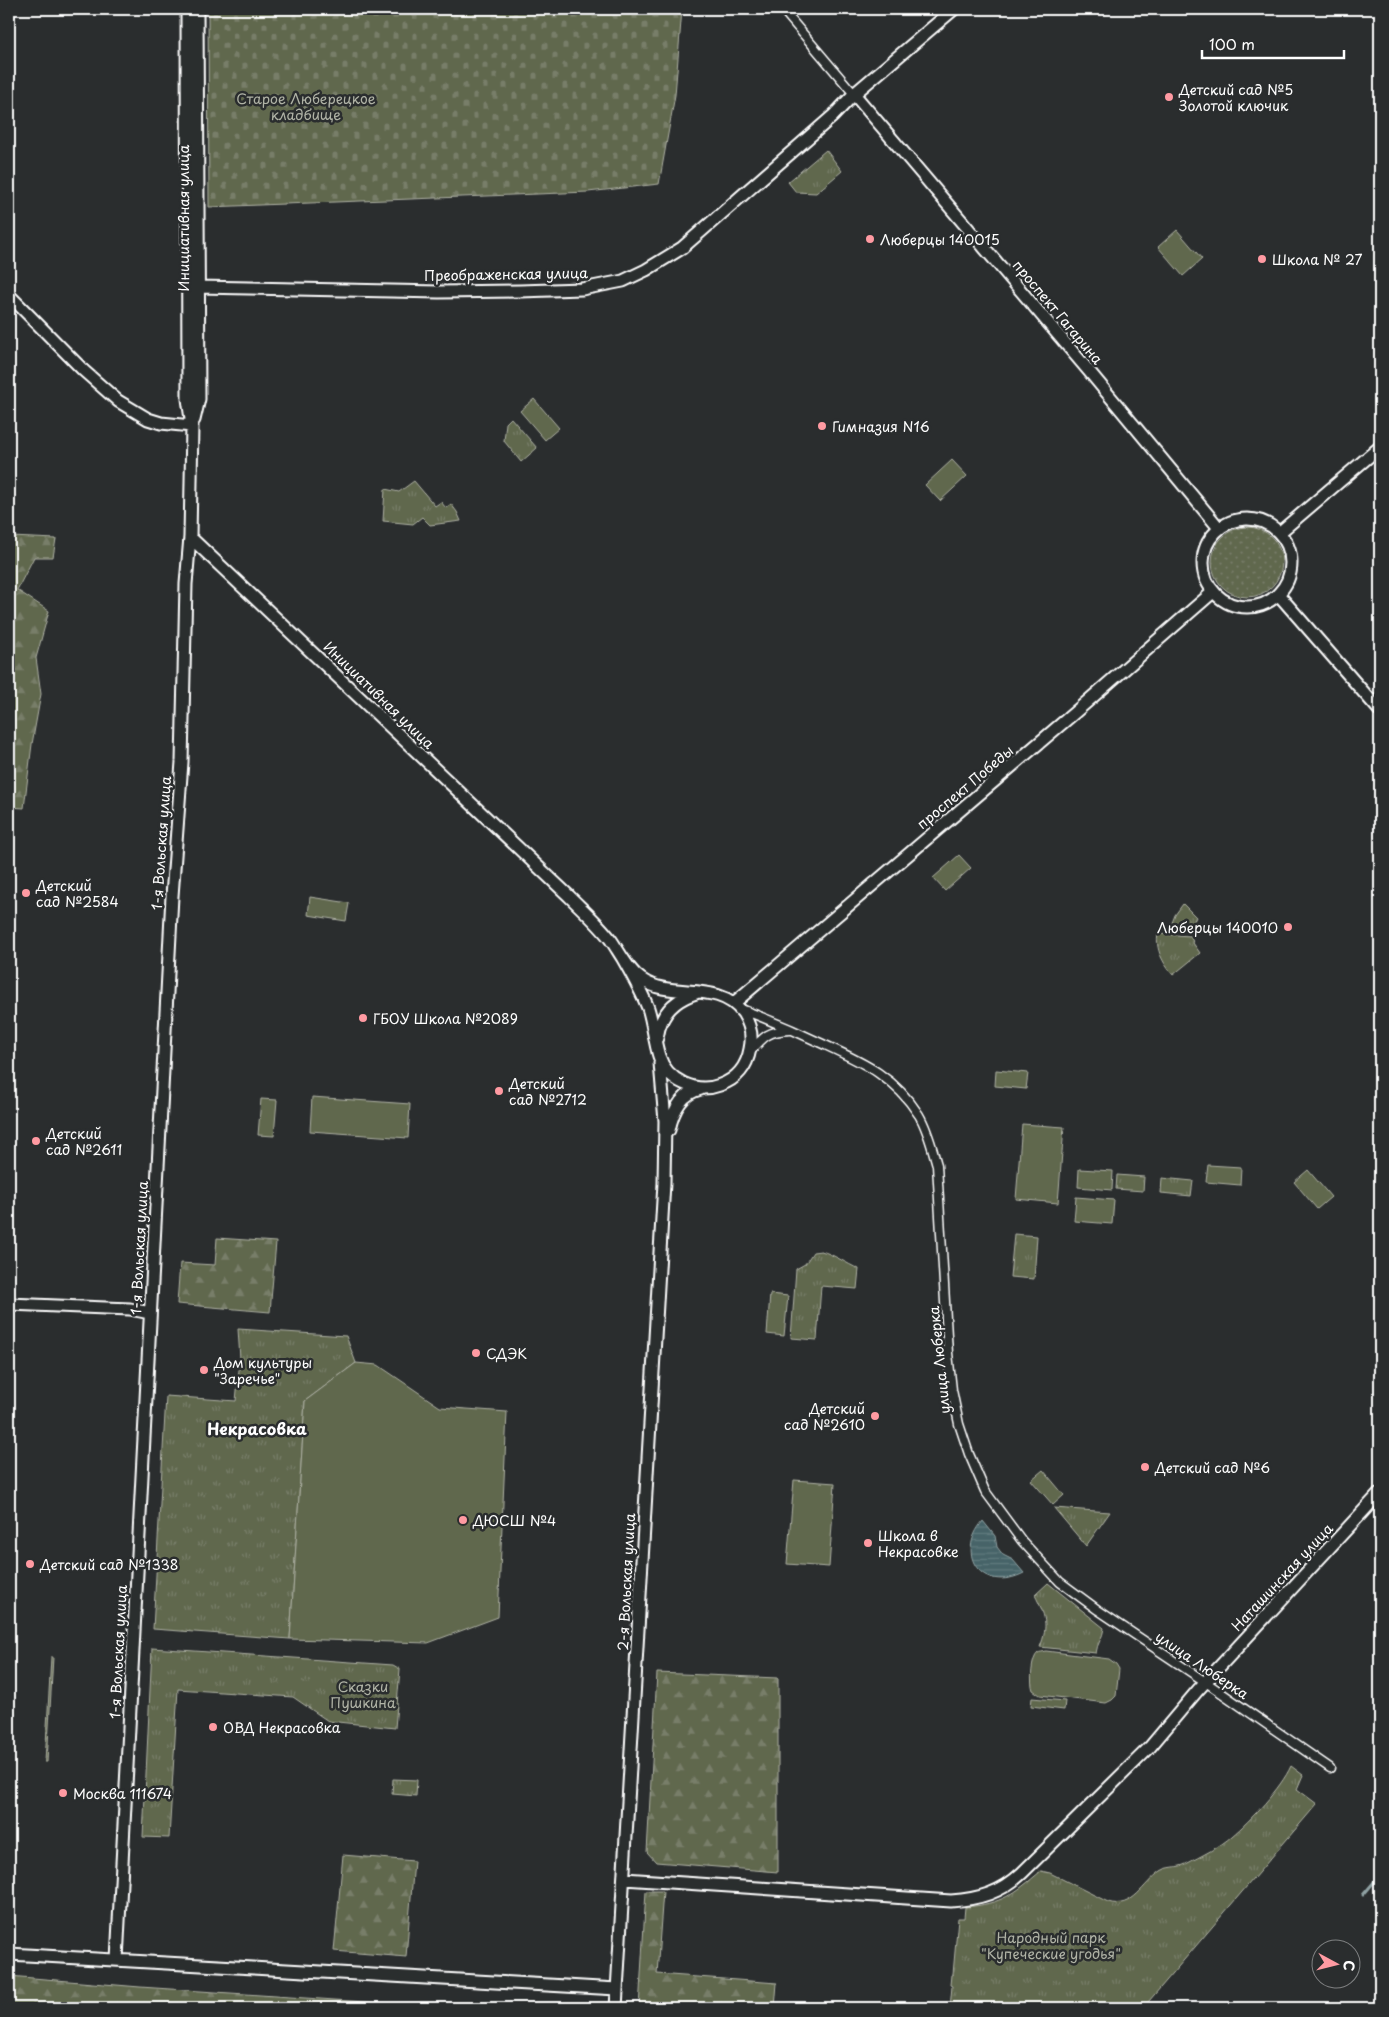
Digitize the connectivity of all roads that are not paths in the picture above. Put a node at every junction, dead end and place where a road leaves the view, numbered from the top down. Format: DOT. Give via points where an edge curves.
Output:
graph roads {
  1 [pos="187,9"];
  2 [pos="197,9"];
  3 [pos="782,9"];
  4 [pos="954,9"];
  5 [pos="854,94"];
  6 [pos="198,287"];
  7 [pos="9,295"];
  8 [pos="192,426"];
  9 [pos="1380,447"];
  10 [pos="1219,528"];
  11 [pos="1280,533"];
  12 [pos="190,537"];
  13 [pos="1214,592"];
  14 [pos="1278,594"];
  15 [pos="1380,711"];
  16 [pos="622,957"];
  17 [pos="708,993"];
  18 [pos="737,1006"];
  19 [pos="792,1030"];
  20 [pos="656,1042"];
  21 [pos="750,1052"];
  22 [pos="659,1056"];
  23 [pos="702,1088"];
  24 [pos="665,1156"];
  25 [pos="9,1304"];
  26 [pos="150,1313"];
  27 [pos="1380,1493"];
  28 [pos="1205,1682"];
  29 [pos="1330,1768"];
  30 [pos="624,1879"];
  31 [pos="9,1954"];
  32 [pos="117,1960"];
  33 [pos="617,1989"];
  34 [pos="616,2008"];
  1 -- 8 [label="street, Инициативная улица" via="188,399"];
  2 -- 6 [label="street, Инициативная улица"];
  3 -- 5 [label="street"];
  4 -- 5 [label="street, Преображенская улица"];
  5 -- 6 [label="street, Преображенская улица" via="682,248 622,281 582,290 520,291"];
  5 -- 10 [label="street, проспект Гагарина"];
  6 -- 8 [label="street, Инициативная улица" via="199,399"];
  7 -- 8 [label="street" via="118,402 160,423"];
  8 -- 12 [label="street, Инициативная улица"];
  9 -- 11 [label="street"];
  10 -- 11 [label="street" via="1244,518 1269,525"];
  10 -- 13 [label="street" via="1208,542 1203,559 1205,576"];
  11 -- 14 [label="street" via="1289,550 1290,570"];
  12 -- 16 [label="street, Инициативная улица" via="569,896 610,939"];
  12 -- 26 [label="street, 1-я Вольская улица" via="182,762"];
  13 -- 14 [label="street" via="1238,606 1266,602"];
  13 -- 18 [label="street, проспект Победы"];
  14 -- 15 [label="street"];
  16 -- 17 [label="street, Инициативная улица" via="647,983 662,988"];
  16 -- 20 [label="street, Инициативная улица" via="645,1000"];
  17 -- 18 [label="street, Инициативная улица"];
  17 -- 20 [label="street, Инициативная улица" via="686,996 674,1004 658,1026"];
  18 -- 19 [label="street, улица Люберка"];
  18 -- 21 [label="street" via="750,1029"];
  19 -- 21 [label="street" via="775,1031 764,1036"];
  19 -- 28 [label="street, улица Люберка" via="869,1065 888,1078 920,1116 936,1165 952,1390 959,1424 985,1491 1022,1541 1060,1582"];
  20 -- 22 [label="street, Инициативная улица"];
  21 -- 23 [label="street" via="745,1066 736,1076 714,1087"];
  22 -- 23 [label="street, Инициативная улица" via="672,1076 683,1084"];
  22 -- 24 [label="street, 2-я Вольская улица"];
  23 -- 24 [label="street, 2-я Вольская улица" via="689,1092 678,1105 670,1124"];
  24 -- 30 [label="street, 2-я Вольская улица"];
  25 -- 26 [label="street" via="130,1309"];
  26 -- 32 [label="street, 1-я Вольская улица"];
  27 -- 28 [label="street, Наташинская улица"];
  28 -- 29 [label="street, улица Люберка"];
  28 -- 30 [label="street, Наташинская улица" via="1150,1747 1022,1873 1003,1888 985,1896 941,1901"];
  30 -- 33 [label="street, 2-я Вольская улица"];
  31 -- 32 [label="street"];
  32 -- 33 [label="street"];
  33 -- 34 [label="street, 2-я Вольская улица"];
}
